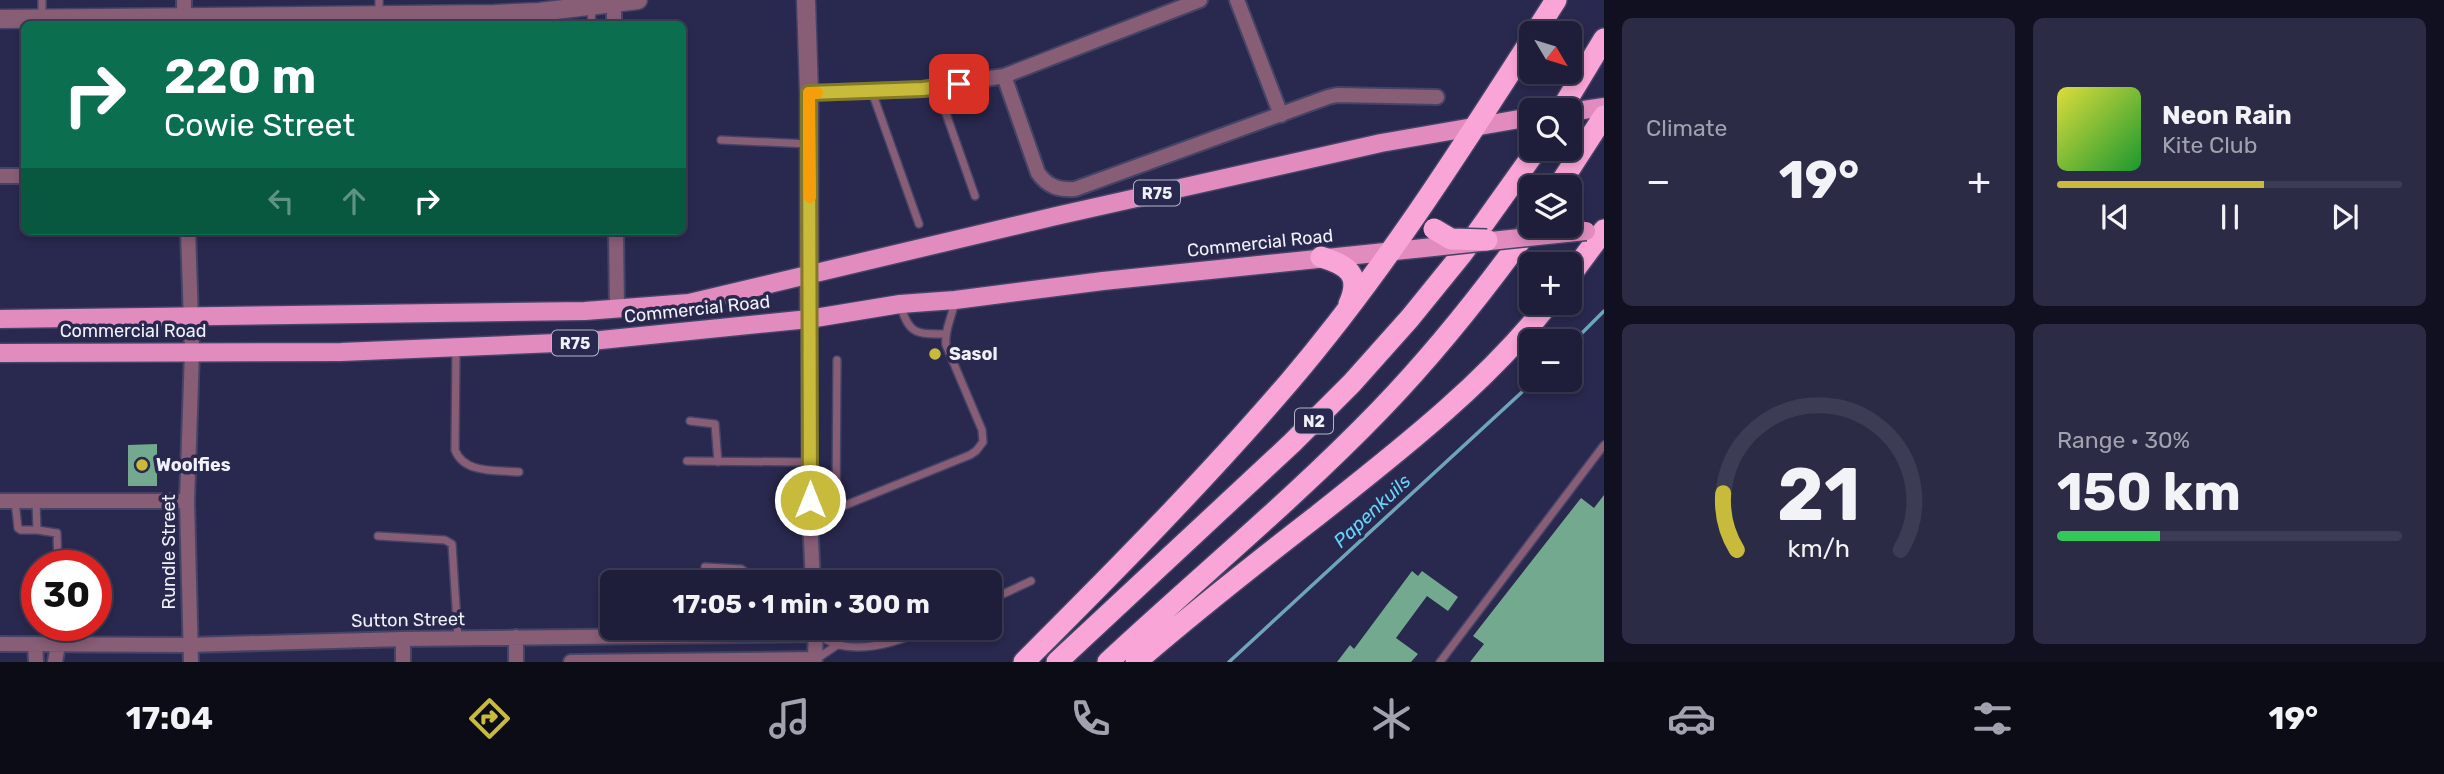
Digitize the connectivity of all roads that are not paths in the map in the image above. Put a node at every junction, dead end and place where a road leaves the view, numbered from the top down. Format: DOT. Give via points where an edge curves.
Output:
graph roads {
  1 [pos="42,0"];
  2 [pos="638,0"];
  3 [pos="806,0"];
  4 [pos="1200,0"];
  5 [pos="1237,0"];
  6 [pos="1556,0"];
  7 [pos="614,4"];
  8 [pos="539,6"];
  9 [pos="379,7"];
  10 [pos="592,10"];
  11 [pos="184,14"];
  12 [pos="0,19"];
  13 [pos="43,19"];
  14 [pos="398,20"];
  15 [pos="614,21"];
  16 [pos="1543,21"];
  17 [pos="1604,39"];
  18 [pos="1519,59"];
  19 [pos="1004,76"];
  20 [pos="937,88"];
  21 [pos="872,92"];
  22 [pos="809,93"];
  23 [pos="1437,97"];
  24 [pos="1569,98"];
  25 [pos="1604,107"];
  26 [pos="1582,110"];
  27 [pos="1281,115"];
  28 [pos="1604,116"];
  29 [pos="1519,119"];
  30 [pos="1476,127"];
  31 [pos="721,140"];
  32 [pos="809,144"];
  33 [pos="1528,161"];
  34 [pos="1566,175"];
  35 [pos="0,176"];
  36 [pos="21,176"];
  37 [pos="1432,194"];
  38 [pos="975,196"];
  39 [pos="919,224"];
  40 [pos="1599,230"];
  41 [pos="188,235"];
  42 [pos="616,235"];
  43 [pos="1522,238"];
  44 [pos="1429,239"];
  45 [pos="1487,240"];
  46 [pos="1392,251"];
  47 [pos="1321,257"];
  48 [pos="1582,257"];
  49 [pos="809,274"];
  50 [pos="956,300"];
  51 [pos="900,304"];
  52 [pos="617,308"];
  53 [pos="1347,309"];
  54 [pos="1539,315"];
  55 [pos="190,318"];
  56 [pos="0,319"];
  57 [pos="809,319"];
  58 [pos="944,334"];
  59 [pos="456,348"];
  60 [pos="192,351"];
  61 [pos="0,353"];
  62 [pos="837,360"];
  63 [pos="690,421"];
  64 [pos="1604,445"];
  65 [pos="687,461"];
  66 [pos="718,462"];
  67 [pos="810,462"];
  68 [pos="519,472"];
  69 [pos="187,500"];
  70 [pos="7,502"];
  71 [pos="36,502"];
  72 [pos="836,510"];
  73 [pos="810,519"];
  74 [pos="37,530"];
  75 [pos="378,536"];
  76 [pos="58,550"];
  77 [pos="705,567"];
  78 [pos="742,570"];
  79 [pos="812,570"];
  80 [pos="1031,582"];
  81 [pos="1002,595"];
  82 [pos="600,635"];
  83 [pos="516,637"];
  84 [pos="458,638"];
  85 [pos="403,639"];
  86 [pos="743,640"];
  87 [pos="816,640"];
  88 [pos="830,640"];
  89 [pos="896,640"];
  90 [pos="58,641"];
  91 [pos="0,644"];
  92 [pos="35,644"];
  93 [pos="58,645"];
  94 [pos="190,645"];
  95 [pos="837,645"];
  96 [pos="686,661"];
  97 [pos="743,661"];
  98 [pos="815,661"];
  99 [pos="36,662"];
  100 [pos="55,662"];
  101 [pos="191,662"];
  102 [pos="403,662"];
  103 [pos="516,662"];
  104 [pos="571,662"];
  105 [pos="602,662"];
  106 [pos="1024,662"];
  107 [pos="1057,662"];
  108 [pos="1108,662"];
  109 [pos="1136,662"];
  110 [pos="1440,662"];
  1 -- 13 [label="lane"];
  2 -- 7 [label="street"];
  3 -- 22 [label="street"];
  4 -- 19 [label="street"];
  5 -- 27 [label="street"];
  6 -- 16 [label="highway"];
  7 -- 10 [label="street"];
  7 -- 15 [label="street"];
  8 -- 10 [label="street"];
  8 -- 14 [label="street"];
  9 -- 11 [label="street"];
  9 -- 14 [label="street"];
  11 -- 13 [label="street"];
  12 -- 13 [label="street"];
  17 -- 24 [label="highway"];
  18 -- 30 [label="highway"];
  19 -- 20 [label="street"];
  19 -- 27 [label="street" via="1038,173 1047,184 1066,190"];
  20 -- 21 [label="street"];
  20 -- 38 [label="lane"];
  21 -- 22 [label="street"];
  21 -- 39 [label="lane"];
  22 -- 32 [label="street"];
  23 -- 27 [label="street" via="1337,95"];
  25 -- 26 [label="main road"];
  28 -- 34 [label="highway"];
  29 -- 30 [label="main road, Commercial Road / R75"];
  30 -- 37 [label="highway"];
  30 -- 49 [label="main road, Commercial Road / R75" via="1369,146"];
  31 -- 32 [label="lane"];
  32 -- 49 [label="street"];
  33 -- 107 [label="highway, N2" via="1462,254 1352,383"];
  35 -- 36 [label="street"];
  37 -- 44 [label="highway"];
  37 -- 46 [label="highway"];
  40 -- 45 [label="main road, bridge"];
  40 -- 48 [label="highway"];
  41 -- 55 [label="street, Rundle Street"];
  42 -- 52 [label="street"];
  43 -- 108 [label="highway, N2" via="1439,345 1380,410"];
  44 -- 45 [label="highway, bridge"];
  44 -- 46 [label="main road, Commercial Road / R75"];
  46 -- 47 [label="main road, Commercial Road / R75"];
  46 -- 53 [label="highway"];
  47 -- 50 [label="main road, Commercial Road / R75"];
  47 -- 53 [label="highway" via="1351,272 1355,286"];
  49 -- 52 [label="main road, Commercial Road / R75" via="689,303"];
  49 -- 57 [label="street"];
  50 -- 51 [label="main road, Commercial Road / R75"];
  50 -- 58 [label="lane"];
  51 -- 57 [label="main road, Commercial Road / R75"];
  51 -- 58 [label="lane" via="913,331"];
  52 -- 55 [label="main road, Commercial Road / R75"];
  53 -- 106 [label="highway" via="1226,454"];
  54 -- 109 [label="highway" via="1445,412"];
  55 -- 56 [label="main road, Commercial Road / R75"];
  55 -- 60 [label="street, Rundle Street"];
  57 -- 59 [label="main road, Commercial Road / R75" via="581,342"];
  57 -- 67 [label="street"];
  58 -- 72 [label="lane" via="982,430 980,447 944,467"];
  59 -- 60 [label="main road, Commercial Road / R75"];
  59 -- 68 [label="lane" via="458,458 473,467"];
  60 -- 61 [label="main road, Commercial Road / R75"];
  60 -- 69 [label="street, Rundle Street"];
  62 -- 72 [label="lane"];
  63 -- 66 [label="lane" via="715,424"];
  64 -- 110 [label="lane"];
  65 -- 66 [label="lane"];
  66 -- 67 [label="lane"];
  67 -- 73 [label="street"];
  69 -- 71 [label="street"];
  69 -- 94 [label="street, Rundle Street"];
  70 -- 71 [label="street"];
  70 -- 74 [label="lane" via="18,528"];
  71 -- 74 [label="lane"];
  72 -- 73 [label="lane"];
  73 -- 79 [label="street"];
  74 -- 76 [label="lane" via="57,533"];
  75 -- 84 [label="lane" via="452,544"];
  77 -- 78 [label="lane"];
  80 -- 81 [label="lane"];
  82 -- 83 [label="street, Sutton Street"];
  83 -- 84 [label="street, Sutton Street"];
  83 -- 103 [label="street"];
  84 -- 85 [label="street, Sutton Street"];
  85 -- 94 [label="street, Sutton Street"];
  85 -- 102 [label="street"];
  86 -- 97 [label="street"];
  87 -- 98 [label="street"];
  88 -- 95 [label="lane"];
  89 -- 95 [label="lane"];
  90 -- 93 [label="lane"];
  91 -- 92 [label="street, Sutton Street"];
  92 -- 93 [label="street, Sutton Street"];
  92 -- 99 [label="street"];
  93 -- 94 [label="street, Sutton Street"];
  93 -- 100 [label="street"];
  94 -- 101 [label="street, Rundle Street"];
  95 -- 98 [label="lane"];
  96 -- 97 [label="street"];
  96 -- 105 [label="street"];
  97 -- 98 [label="street"];
  104 -- 105 [label="street"];
}
